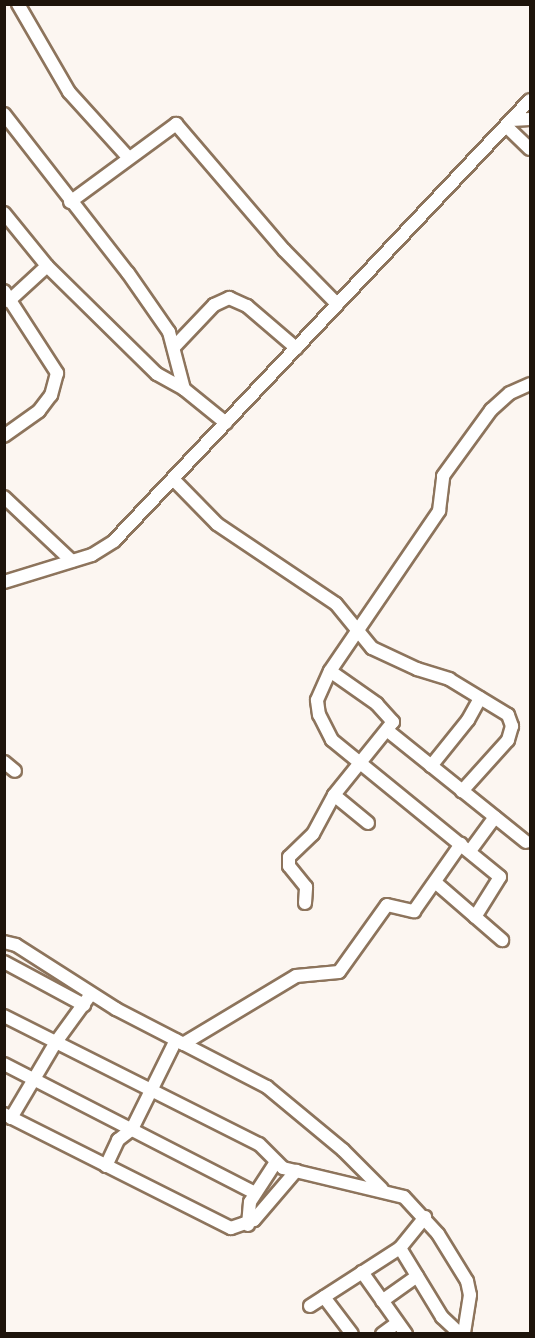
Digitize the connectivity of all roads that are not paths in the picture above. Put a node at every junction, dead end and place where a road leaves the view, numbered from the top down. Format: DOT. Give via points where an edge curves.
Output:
graph roads {
  1 [pos="18,4"];
  2 [pos="531,100"];
  3 [pos="4,114"];
  4 [pos="531,119"];
  5 [pos="509,123"];
  6 [pos="531,149"];
  7 [pos="128,156"];
  8 [pos="70,202"];
  9 [pos="4,213"];
  10 [pos="47,266"];
  11 [pos="7,296"];
  12 [pos="338,304"];
  13 [pos="175,346"];
  14 [pos="296,348"];
  15 [pos="531,384"];
  16 [pos="184,389"];
  17 [pos="226,423"];
  18 [pos="4,436"];
  19 [pos="173,479"];
  20 [pos="4,497"];
  21 [pos="72,561"];
  22 [pos="4,582"];
  23 [pos="360,632"];
  24 [pos="330,671"];
  25 [pos="480,698"];
  26 [pos="388,731"];
  27 [pos="362,761"];
  28 [pos="4,762"];
  29 [pos="431,766"];
  30 [pos="15,771"];
  31 [pos="462,791"];
  32 [pos="334,795"];
  33 [pos="495,817"];
  34 [pos="368,823"];
  35 [pos="526,842"];
  36 [pos="465,848"];
  37 [pos="435,882"];
  38 [pos="305,903"];
  39 [pos="474,916"];
  40 [pos="502,940"];
  41 [pos="4,942"];
  42 [pos="4,962"];
  43 [pos="92,994"];
  44 [pos="84,1005"];
  45 [pos="4,1016"];
  46 [pos="56,1042"];
  47 [pos="179,1042"];
  48 [pos="4,1064"];
  49 [pos="34,1077"];
  50 [pos="151,1092"];
  51 [pos="8,1116"];
  52 [pos="132,1129"];
  53 [pos="276,1162"];
  54 [pos="106,1166"];
  55 [pos="296,1171"];
  56 [pos="382,1190"];
  57 [pos="255,1193"];
  58 [pos="425,1217"];
  59 [pos="248,1224"];
  60 [pos="400,1248"];
  61 [pos="362,1272"];
  62 [pos="417,1276"];
  63 [pos="324,1297"];
  64 [pos="382,1301"];
  65 [pos="310,1306"];
  66 [pos="397,1323"];
  67 [pos="352,1334"];
  68 [pos="382,1334"];
  69 [pos="406,1334"];
  70 [pos="462,1334"];
  1 -- 7 [label="street" via="69,92"];
  2 -- 5 [label="street"];
  3 -- 8 [label="street"];
  4 -- 5 [label="street"];
  5 -- 6 [label="street"];
  5 -- 12 [label="street"];
  7 -- 8 [label="street"];
  7 -- 12 [label="street" via="172,125 178,125 284,250"];
  8 -- 13 [label="street" via="129,273"];
  9 -- 10 [label="street"];
  10 -- 11 [label="street"];
  10 -- 16 [label="street" via="157,374"];
  11 -- 18 [label="street" via="55,364 57,383 39,411"];
  12 -- 14 [label="street"];
  13 -- 14 [label="street" via="214,305 229,298 248,306"];
  13 -- 16 [label="street"];
  14 -- 17 [label="street"];
  15 -- 23 [label="street" via="510,393 491,410 449,467 440,484 439,511"];
  16 -- 17 [label="street"];
  17 -- 19 [label="street"];
  19 -- 21 [label="street" via="114,541"];
  19 -- 23 [label="street" via="226,531 336,604"];
  20 -- 21 [label="street"];
  21 -- 22 [label="street"];
  23 -- 24 [label="street"];
  23 -- 25 [label="street" via="377,650 417,669 446,677"];
  24 -- 26 [label="street" via="390,715 393,722"];
  24 -- 27 [label="street" via="317,699 319,715 332,740"];
  25 -- 29 [label="street" via="468,720"];
  25 -- 31 [label="street" via="508,715 512,733 505,746"];
  26 -- 27 [label="street"];
  26 -- 29 [label="street"];
  27 -- 32 [label="street"];
  27 -- 36 [label="street"];
  28 -- 30 [label="street"];
  29 -- 31 [label="street"];
  31 -- 33 [label="street"];
  32 -- 34 [label="street"];
  32 -- 38 [label="street" via="313,834 288,861 306,887"];
  33 -- 35 [label="street"];
  33 -- 36 [label="street"];
  36 -- 37 [label="street"];
  36 -- 39 [label="street" via="500,879"];
  37 -- 39 [label="street"];
  37 -- 47 [label="street" via="412,913 393,904 384,908 336,974 312,972 296,976"];
  39 -- 40 [label="street"];
  41 -- 43 [label="street" via="16,945"];
  42 -- 44 [label="street"];
  43 -- 44 [label="street"];
  43 -- 47 [label="street"];
  44 -- 46 [label="street"];
  45 -- 46 [label="street"];
  46 -- 49 [label="street"];
  46 -- 50 [label="street"];
  47 -- 50 [label="street"];
  47 -- 56 [label="street" via="267,1087 343,1150"];
  48 -- 49 [label="street"];
  49 -- 51 [label="street"];
  49 -- 52 [label="street"];
  50 -- 52 [label="street"];
  50 -- 53 [label="street" via="259,1144"];
  51 -- 54 [label="street"];
  52 -- 54 [label="street" via="118,1140"];
  52 -- 57 [label="street"];
  53 -- 55 [label="street"];
  53 -- 57 [label="street"];
  54 -- 59 [label="street" via="231,1228"];
  55 -- 56 [label="street"];
  55 -- 59 [label="street"];
  56 -- 58 [label="street" via="404,1197"];
  57 -- 59 [label="street"];
  58 -- 60 [label="street"];
  58 -- 70 [label="street" via="470,1288"];
  60 -- 61 [label="street"];
  60 -- 62 [label="street"];
  61 -- 63 [label="street"];
  61 -- 64 [label="street"];
  62 -- 64 [label="street"];
  62 -- 70 [label="street" via="442,1317"];
  63 -- 65 [label="street"];
  63 -- 67 [label="street"];
  64 -- 66 [label="street"];
  66 -- 68 [label="street"];
  66 -- 69 [label="street"];
}
